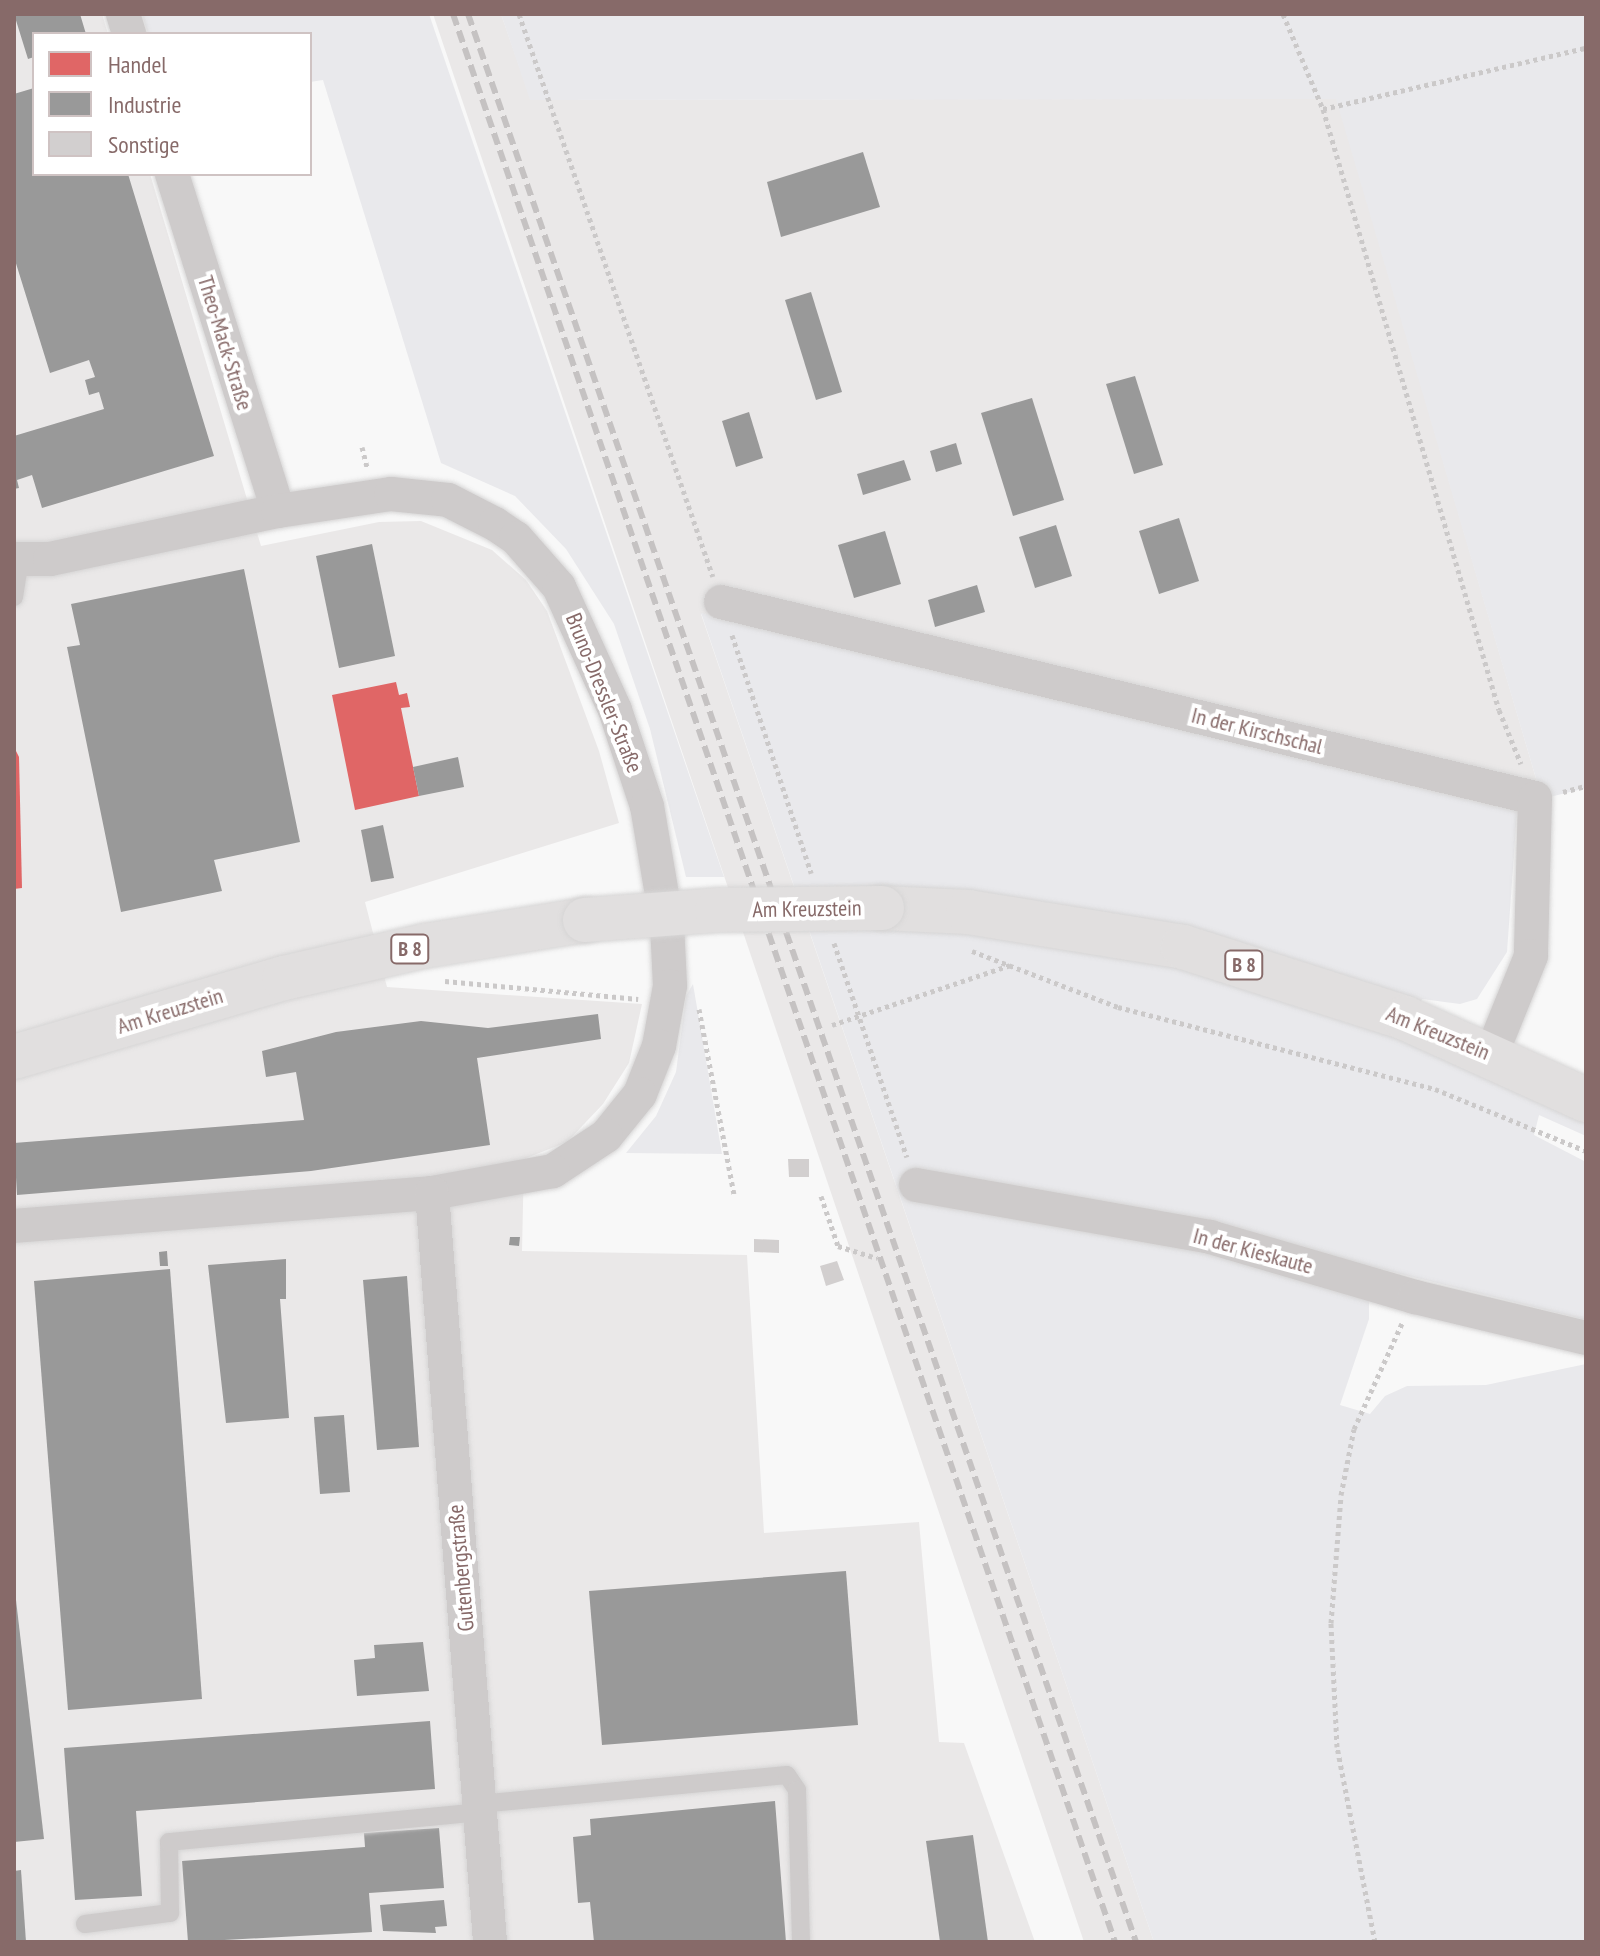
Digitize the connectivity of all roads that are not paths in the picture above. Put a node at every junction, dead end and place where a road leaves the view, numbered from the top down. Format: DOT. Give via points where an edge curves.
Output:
graph roads {
  1 [pos="173,176"];
  2 [pos="278,511"];
  3 [pos="17,559"];
  4 [pos="14,597"];
  5 [pos="721,602"];
  6 [pos="1491,1055"];
  7 [pos="14,1057"];
  8 [pos="1586,1100"];
  9 [pos="916,1185"];
  10 [pos="432,1193"];
  11 [pos="14,1226"];
  12 [pos="1586,1338"];
  13 [pos="479,1808"];
  14 [pos="85,1924"];
  15 [pos="490,1942"];
  16 [pos="801,1942"];
  1 -- 2 [label="street, Theo-Mack-Straße"];
  2 -- 3 [label="street, Bruno-Dressler-Straße" via="64,557"];
  2 -- 10 [label="street, Bruno-Dressler-Straße" via="391,494 448,500 516,538 559,587 595,657 647,806 684,1002 640,1094 587,1152 526,1179"];
  3 -- 4 [label="lane"];
  5 -- 6 [label="street, In der Kirschschal" via="1535,798 1531,956"];
  6 -- 7 [label="main road, Am Kreuzstein / B 8, bridge" via="1311,984 1183,947 982,914 882,908 717,910 585,920 424,946 284,978"];
  6 -- 8 [label="main road, Am Kreuzstein / B 8"];
  9 -- 12 [label="street, In der Kieskaute" via="1210,1237 1415,1297"];
  10 -- 11 [label="street"];
  10 -- 13 [label="street, Gutenbergstraße"];
  13 -- 14 [label="lane" via="169,1842 170,1913"];
  13 -- 15 [label="street, Gutenbergstraße"];
  13 -- 16 [label="lane" via="787,1775 797,1790"];
}
